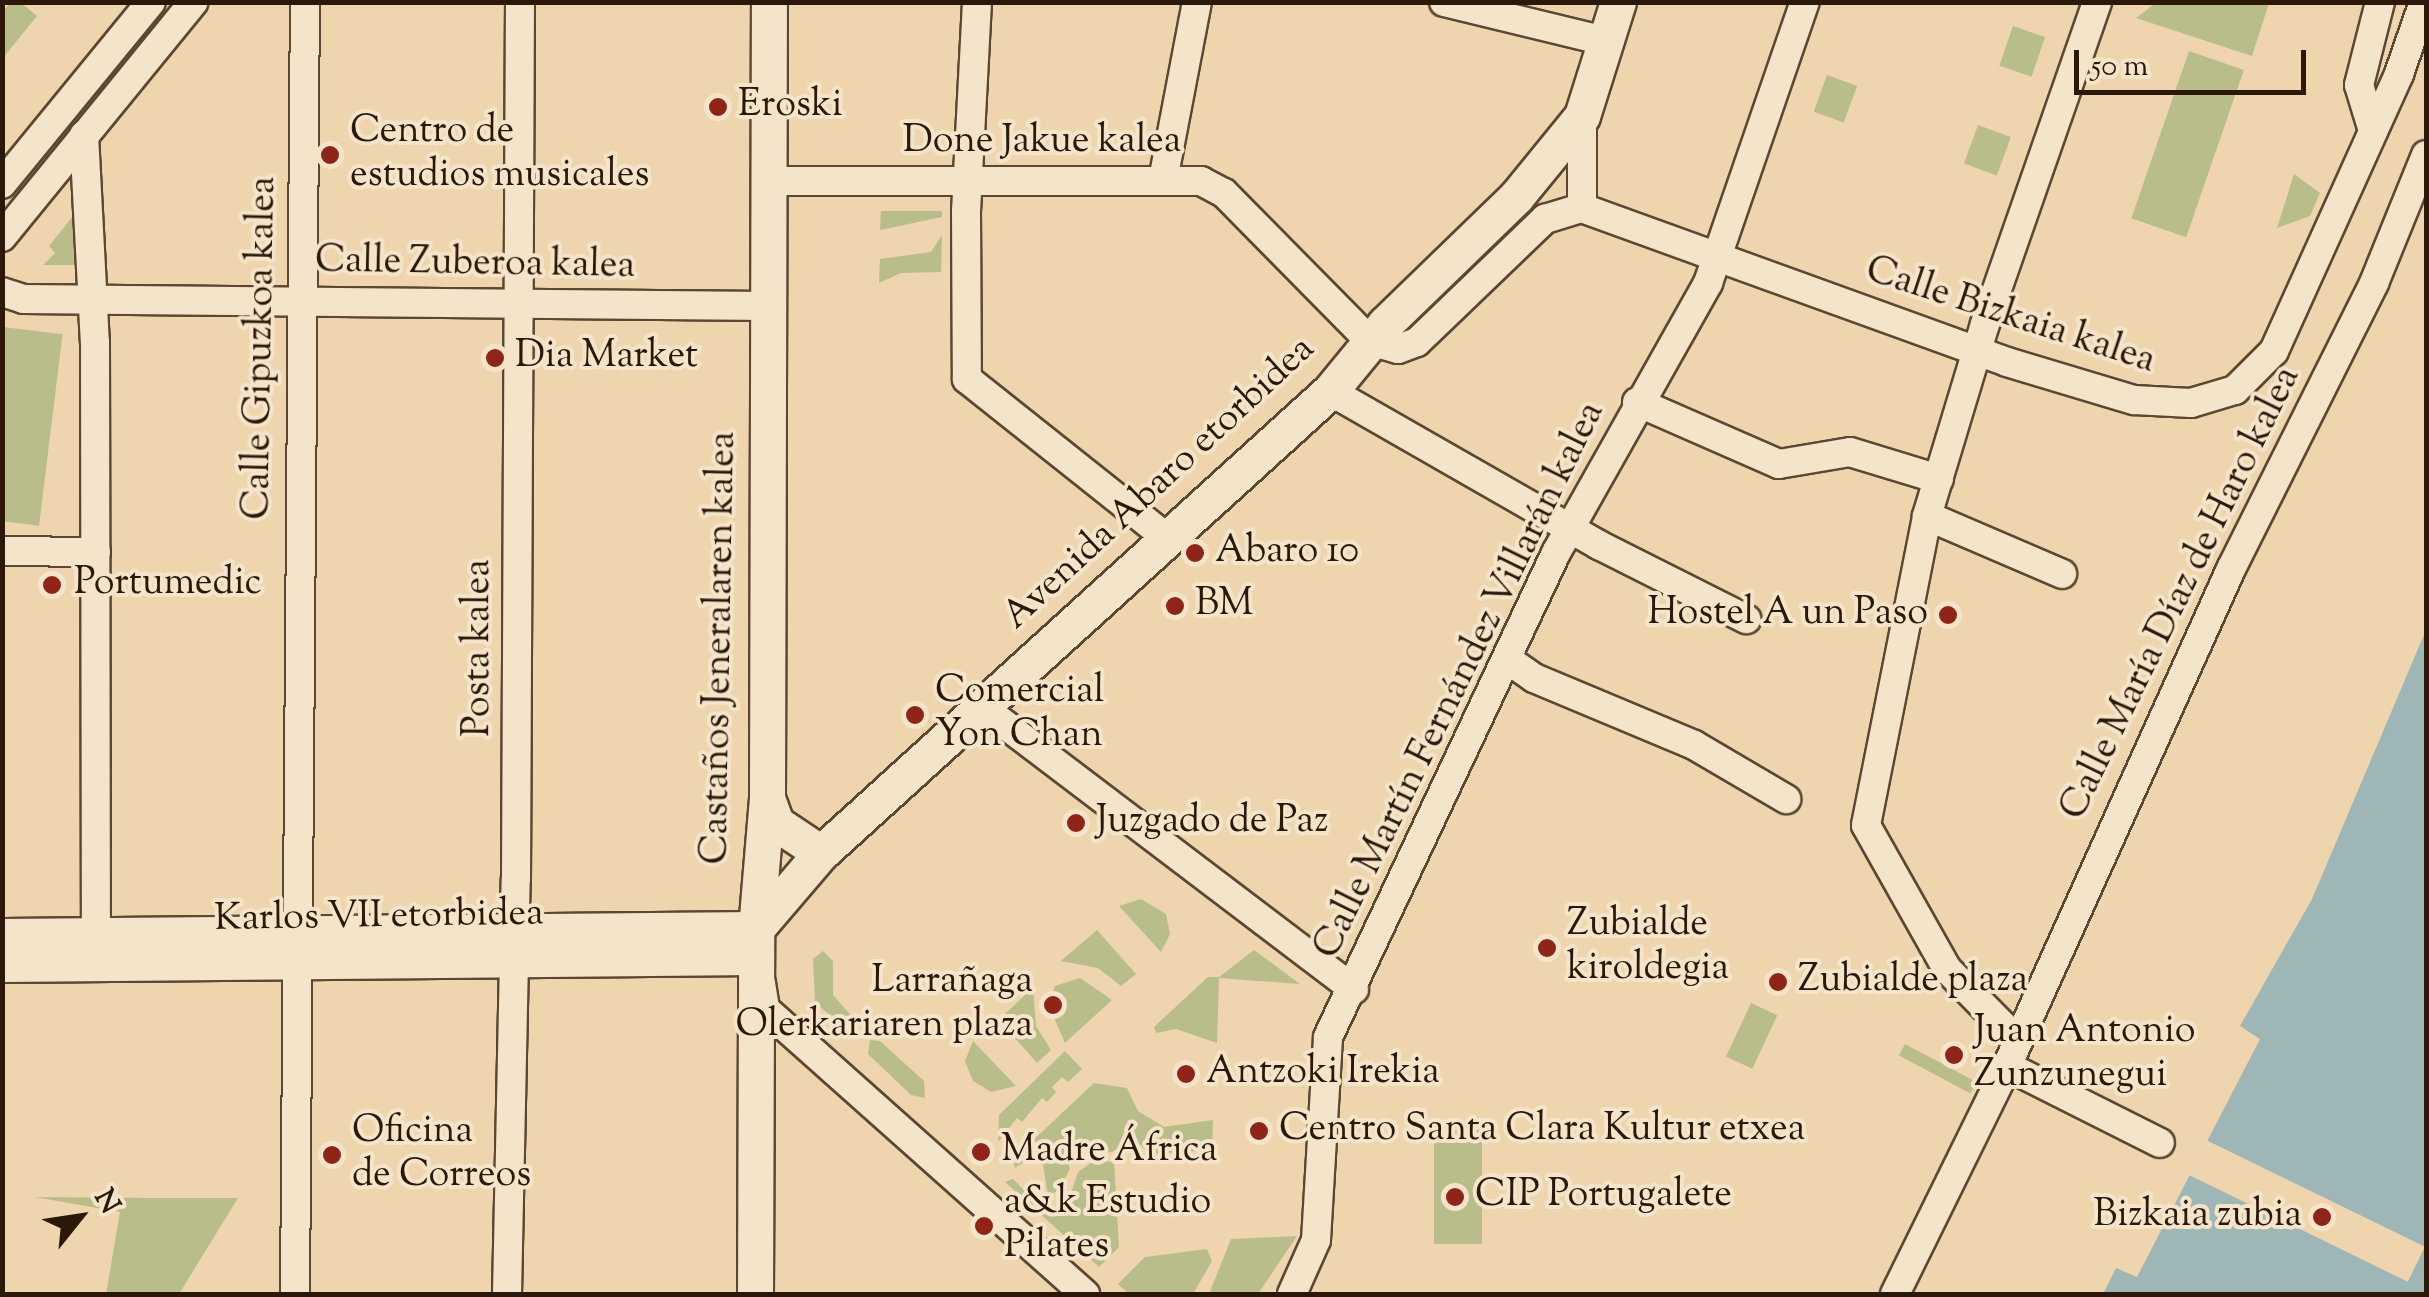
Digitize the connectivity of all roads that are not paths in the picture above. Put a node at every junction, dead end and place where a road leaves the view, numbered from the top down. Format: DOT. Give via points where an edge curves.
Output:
graph roads {
  1 [pos="152,2"];
  2 [pos="194,2"];
  3 [pos="305,2"];
  4 [pos="520,2"];
  5 [pos="769,2"];
  6 [pos="977,2"];
  7 [pos="1197,2"];
  8 [pos="1444,2"];
  9 [pos="1618,2"];
  10 [pos="1805,2"];
  11 [pos="2097,2"];
  12 [pos="2380,2"];
  13 [pos="2424,2"];
  14 [pos="1605,41"];
  15 [pos="1582,116"];
  16 [pos="2373,131"];
  17 [pos="84,135"];
  18 [pos="2426,155"];
  19 [pos="1163,180"];
  20 [pos="769,181"];
  21 [pos="967,181"];
  22 [pos="2,184"];
  23 [pos="1582,208"];
  24 [pos="2,237"];
  25 [pos="1719,259"];
  26 [pos="2,292"];
  27 [pos="94,299"];
  28 [pos="299,301"];
  29 [pos="518,304"];
  30 [pos="768,306"];
  31 [pos="1370,341"];
  32 [pos="1977,351"];
  33 [pos="1330,391"];
  34 [pos="1638,402"];
  35 [pos="1939,479"];
  36 [pos="1927,516"];
  37 [pos="1570,526"];
  38 [pos="1168,538"];
  39 [pos="2,551"];
  40 [pos="96,552"];
  41 [pos="2062,574"];
  42 [pos="1746,619"];
  43 [pos="1507,659"];
  44 [pos="982,707"];
  45 [pos="767,798"];
  46 [pos="1786,799"];
  47 [pos="821,853"];
  48 [pos="100,935"];
  49 [pos="2,936"];
  50 [pos="756,943"];
  51 [pos="514,946"];
  52 [pos="297,948"];
  53 [pos="2,964"];
  54 [pos="78,964"];
  55 [pos="1354,989"];
  56 [pos="2012,1053"];
  57 [pos="2160,1143"];
  58 [pos="294,1294"];
  59 [pos="508,1294"];
  60 [pos="755,1294"];
  61 [pos="1085,1294"];
  62 [pos="1292,1294"];
  63 [pos="1895,1294"];
  1 -- 22 [label="street"];
  2 -- 17 [label="street"];
  3 -- 28 [label="street, Calle Gipuzkoa kalea"];
  4 -- 29 [label="street, Posta kalea"];
  5 -- 20 [label="street, Castaños Jeneralaren kalea"];
  6 -- 21 [label="street"];
  7 -- 19 [label="street"];
  8 -- 14 [label="street"];
  9 -- 14 [label="street, Avenida Abaro etorbidea"];
  10 -- 25 [label="street, Calle Martín Fernández Villarán kalea"];
  11 -- 32 [label="street"];
  12 -- 16 [label="street" via="2359,85"];
  13 -- 16 [label="street, Calle Bizkaia kalea"];
  14 -- 15 [label="street, Avenida Abaro etorbidea"];
  15 -- 23 [label="street"];
  15 -- 31 [label="street, Avenida Abaro etorbidea" via="1516,197"];
  16 -- 32 [label="street, Calle Bizkaia kalea" via="2274,351 2235,390 2172,406"];
  17 -- 24 [label="street"];
  17 -- 27 [label="street"];
  18 -- 56 [label="street, Calle María Díaz de Haro kalea" via="2374,282 2204,626"];
  19 -- 21 [label="street, Done Jakue kalea"];
  19 -- 31 [label="street, Done Jakue kalea" via="1201,181 1224,193"];
  20 -- 21 [label="street, Done Jakue kalea"];
  20 -- 30 [label="street, Castaños Jeneralaren kalea"];
  21 -- 38 [label="street" via="967,379"];
  23 -- 25 [label="street, Calle Bizkaia kalea"];
  23 -- 31 [label="street" via="1545,219 1417,342 1398,349"];
  25 -- 32 [label="street, Calle Bizkaia kalea"];
  25 -- 34 [label="street, Calle Martín Fernández Villarán kalea"];
  26 -- 27 [label="street, Calle Zuberoa kalea" via="23,299"];
  27 -- 28 [label="street, Calle Zuberoa kalea"];
  27 -- 40 [label="street"];
  28 -- 29 [label="street, Calle Zuberoa kalea"];
  28 -- 52 [label="street, Calle Gipuzkoa kalea"];
  29 -- 30 [label="street, Calle Zuberoa kalea"];
  29 -- 51 [label="street, Posta kalea"];
  30 -- 45 [label="street, Castaños Jeneralaren kalea"];
  31 -- 33 [label="street, Avenida Abaro etorbidea"];
  32 -- 35 [label="street"];
  33 -- 37 [label="street"];
  33 -- 38 [label="street, Avenida Abaro etorbidea"];
  34 -- 35 [label="street" via="1779,464 1850,452"];
  34 -- 37 [label="street, Calle Martín Fernández Villarán kalea"];
  35 -- 36 [label="street"];
  36 -- 41 [label="street"];
  36 -- 56 [label="street" via="1866,825 1947,969"];
  37 -- 42 [label="street"];
  37 -- 43 [label="street, Calle Martín Fernández Villarán kalea"];
  38 -- 44 [label="street, Avenida Abaro etorbidea"];
  39 -- 40 [label="street"];
  40 -- 48 [label="street"];
  43 -- 46 [label="street" via="1534,678 1694,745"];
  43 -- 55 [label="street, Calle Martín Fernández Villarán kalea"];
  44 -- 47 [label="street, Avenida Abaro etorbidea"];
  44 -- 55 [label="street"];
  45 -- 47 [label="street" via="776,823"];
  45 -- 50 [label="street, Castaños Jeneralaren kalea"];
  47 -- 50 [label="street, Avenida Abaro etorbidea"];
  48 -- 49 [label="street, Karlos VII etorbidea"];
  48 -- 52 [label="street, Karlos VII etorbidea"];
  48 -- 54 [label="street" via="95,953"];
  50 -- 51 [label="street, Karlos VII etorbidea"];
  50 -- 60 [label="street, Castaños Jeneralaren kalea"];
  50 -- 61 [label="street" via="765,1009"];
  51 -- 52 [label="street, Karlos VII etorbidea"];
  51 -- 59 [label="street, Posta kalea"];
  52 -- 54 [label="street, Karlos VII etorbidea"];
  52 -- 58 [label="street, Calle Gipuzkoa kalea"];
  53 -- 54 [label="street, Karlos VII etorbidea"];
  55 -- 62 [label="street, Calle Martín Fernández Villarán kalea" via="1328,1038 1316,1240"];
  56 -- 57 [label="street"];
  56 -- 63 [label="street, Calle María Díaz de Haro kalea"];
}
